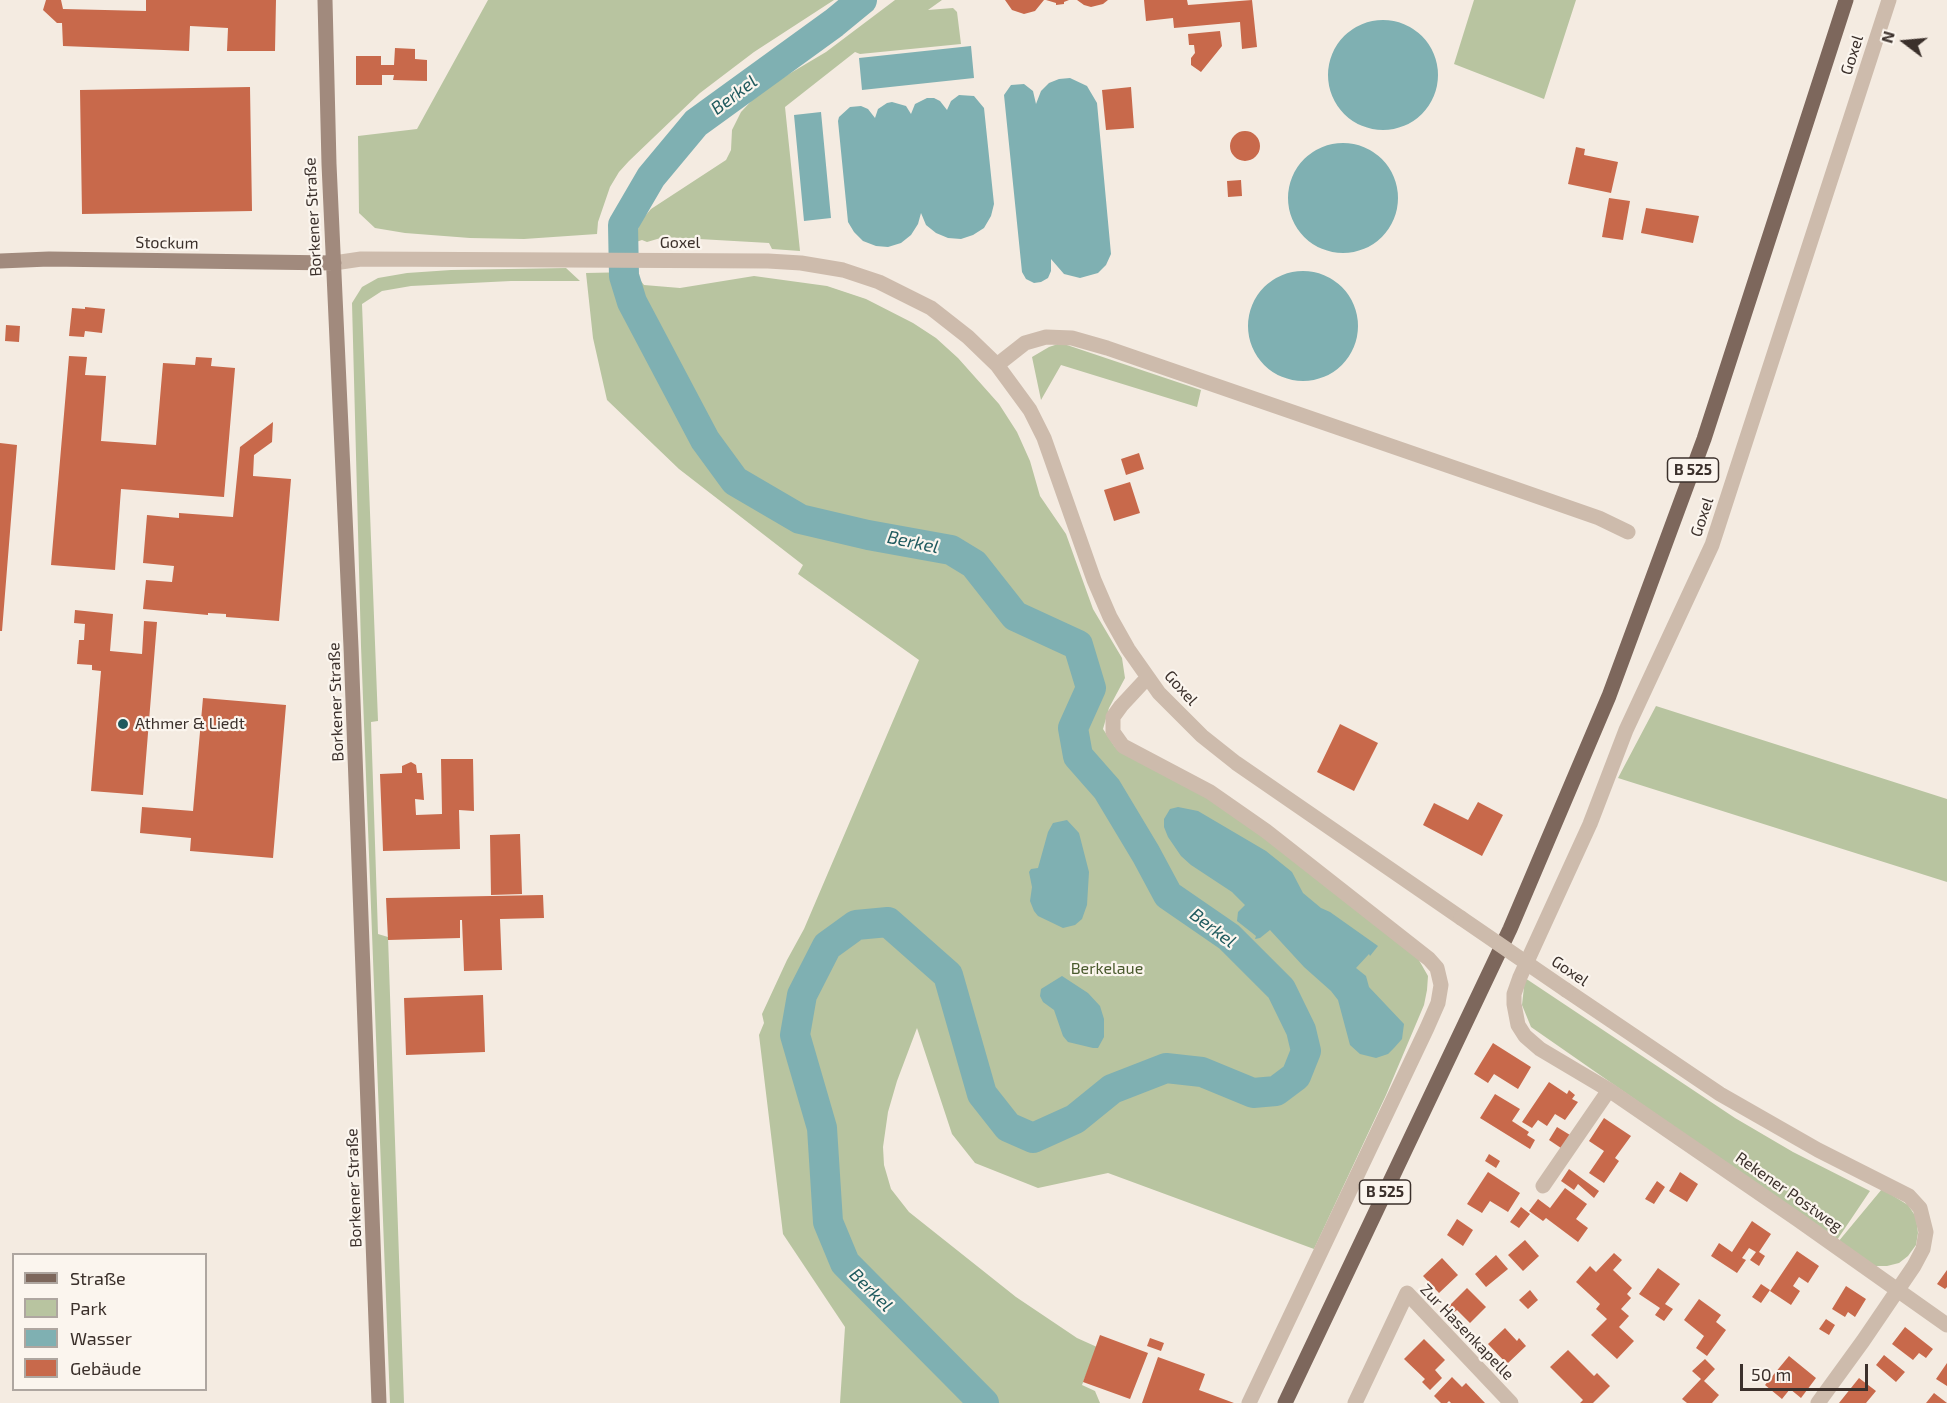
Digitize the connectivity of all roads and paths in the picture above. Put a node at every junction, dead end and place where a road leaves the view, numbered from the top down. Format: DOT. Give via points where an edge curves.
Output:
graph roads {
  1 [pos="325,0"];
  2 [pos="1846,0"];
  3 [pos="1889,0"];
  4 [pos="0,261"];
  5 [pos="333,263"];
  6 [pos="997,365"];
  7 [pos="1628,532"];
  8 [pos="1147,678"];
  9 [pos="1528,961"];
  10 [pos="1609,1090"];
  11 [pos="1543,1186"];
  12 [pos="1898,1291"];
  13 [pos="1947,1325"];
  14 [pos="379,1403"];
  15 [pos="1249,1403"];
  16 [pos="1285,1403"];
  17 [pos="1355,1403"];
  18 [pos="1511,1403"];
  19 [pos="1818,1403"];
  1 -- 5 [label="street, Borkener Straße"];
  2 -- 16 [label="main road, B 525" via="1712,418 1609,696 1500,950"];
  3 -- 9 [label="street, Goxel" via="1712,545 1626,730 1590,824"];
  4 -- 5 [label="street, Stockum"];
  5 -- 6 [label="street, Goxel" via="360,259 801,263 843,270 895,289 931,308"];
  5 -- 14 [label="street, Borkener Straße" via="352,658"];
  6 -- 7 [label="street" via="1025,343 1046,337 1072,338 1599,518"];
  6 -- 8 [label="street, Goxel" via="1037,424 1094,580 1119,633"];
  8 -- 12 [label="street, Goxel, bridge" via="1202,736 1236,763 1566,990 1730,1100 1915,1201 1924,1220 1923,1249"];
  8 -- 15 [label="street, Goxel" via="1113,717 1113,732 1123,746 1210,792 1266,831 1429,959 1437,968 1441,985 1428,1028"];
  9 -- 10 [label="street, Rekener Postweg" via="1514,994 1515,1014 1525,1035 1540,1049"];
  10 -- 11 [label="street"];
  10 -- 12 [label="street, Rekener Postweg"];
  12 -- 13 [label="street, Rekener Postweg"];
  12 -- 19 [label="street, Goxel"];
  17 -- 18 [label="street, Zur Hasenkapelle" via="1407,1293"];
}
